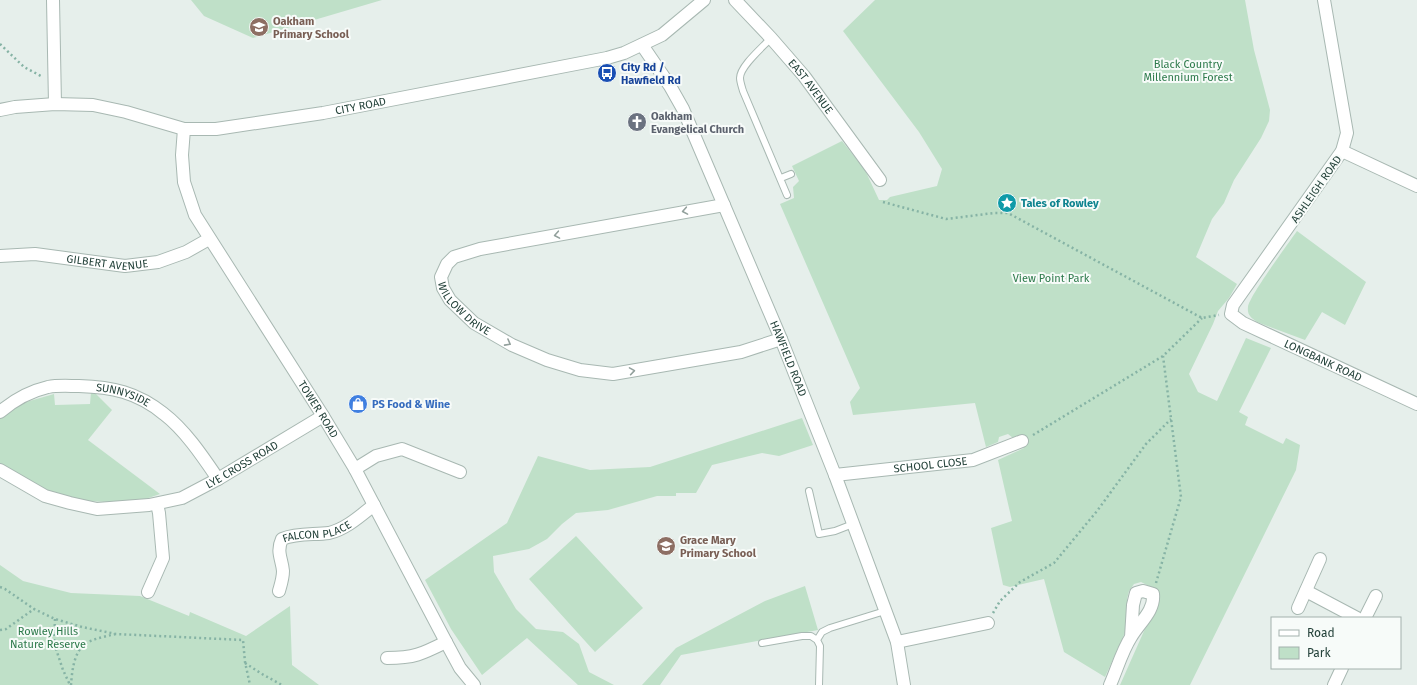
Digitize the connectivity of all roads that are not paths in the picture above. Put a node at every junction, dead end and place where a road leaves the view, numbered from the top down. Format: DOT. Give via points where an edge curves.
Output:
graph roads {
  1 [pos="53,0"];
  2 [pos="704,0"];
  3 [pos="735,0"];
  4 [pos="1324,0"];
  5 [pos="772,38"];
  6 [pos="642,45"];
  7 [pos="55,104"];
  8 [pos="0,110"];
  9 [pos="184,129"];
  10 [pos="1342,151"];
  11 [pos="791,174"];
  12 [pos="781,178"];
  13 [pos="880,180"];
  14 [pos="1417,186"];
  15 [pos="787,195"];
  16 [pos="724,204"];
  17 [pos="209,238"];
  18 [pos="0,256"];
  19 [pos="1231,314"];
  20 [pos="781,339"];
  21 [pos="1417,404"];
  22 [pos="0,412"];
  23 [pos="323,416"];
  24 [pos="1022,441"];
  25 [pos="354,469"];
  26 [pos="0,470"];
  27 [pos="460,472"];
  28 [pos="834,475"];
  29 [pos="218,479"];
  30 [pos="809,490"];
  31 [pos="157,504"];
  32 [pos="374,505"];
  33 [pos="853,524"];
  34 [pos="1320,559"];
  35 [pos="279,591"];
  36 [pos="148,592"];
  37 [pos="1306,592"];
  38 [pos="1376,596"];
  39 [pos="1298,608"];
  40 [pos="886,611"];
  41 [pos="1355,617"];
  42 [pos="1366,617"];
  43 [pos="988,623"];
  44 [pos="1131,637"];
  45 [pos="817,640"];
  46 [pos="446,642"];
  47 [pos="897,642"];
  48 [pos="762,643"];
  49 [pos="387,658"];
  50 [pos="1342,669"];
  51 [pos="474,685"];
  52 [pos="819,685"];
  53 [pos="904,685"];
  54 [pos="1110,685"];
  55 [pos="1334,685"];
  1 -- 7 [label="street"];
  2 -- 6 [label="street, CITY ROAD" via="662,35"];
  3 -- 5 [label="street, EAST AVENUE"];
  4 -- 10 [label="street, ASHLEIGH ROAD" via="1347,133"];
  5 -- 12 [label="lane" via="746,64 741,71 740,79"];
  5 -- 13 [label="street, EAST AVENUE" via="804,76"];
  6 -- 9 [label="street, CITY ROAD" via="607,58 323,113 216,129"];
  6 -- 16 [label="street, HAWFIELD ROAD" via="670,86 682,109"];
  7 -- 8 [label="street, CITY ROAD"];
  7 -- 9 [label="street, CITY ROAD" via="93,105"];
  9 -- 17 [label="street, TOWER ROAD" via="184,182 195,215"];
  10 -- 14 [label="street"];
  10 -- 19 [label="street, ASHLEIGH ROAD" via="1233,306"];
  11 -- 12 [label="lane"];
  12 -- 15 [label="lane"];
  16 -- 20 [label="street, HAWFIELD ROAD"];
  16 -- 20 [label="street, WILLOW DRIVE, one-way" via="480,249 454,257 447,264 441,277 443,288 450,300 474,323 540,358 580,370 613,374 628,372 741,352"];
  17 -- 18 [label="street, GILBERT AVENUE" via="186,252 158,262 125,266 35,254"];
  17 -- 23 [label="street, TOWER ROAD"];
  19 -- 21 [label="street, LONGBANK ROAD" via="1243,323"];
  20 -- 28 [label="street, HAWFIELD ROAD"];
  22 -- 29 [label="street, SUNNYSIDE" via="10,403 49,387 103,387 124,392 140,398 165,414 194,444"];
  23 -- 25 [label="street, TOWER ROAD"];
  23 -- 29 [label="street, LYE CROSS ROAD"];
  24 -- 28 [label="street, SCHOOL CLOSE" via="973,460"];
  25 -- 27 [label="street" via="376,456 402,450"];
  25 -- 32 [label="street, TOWER ROAD"];
  26 -- 31 [label="street, LYE CROSS ROAD" via="45,496 97,509"];
  28 -- 33 [label="street, HAWFIELD ROAD"];
  29 -- 31 [label="street, LYE CROSS ROAD" via="182,498"];
  30 -- 33 [label="lane" via="819,534"];
  31 -- 36 [label="street" via="163,558"];
  32 -- 35 [label="street, FALCON PLACE" via="340,529 282,539 278,547 283,570"];
  32 -- 46 [label="street, TOWER ROAD"];
  33 -- 40 [label="street, HAWFIELD ROAD"];
  34 -- 37 [label="street"];
  37 -- 39 [label="street"];
  37 -- 41 [label="street"];
  38 -- 42 [label="street"];
  40 -- 45 [label="lane" via="830,628 822,632"];
  40 -- 47 [label="street, HAWFIELD ROAD"];
  43 -- 47 [label="street"];
  44 -- 44 [label="street" via="1136,593 1143,591 1153,594 1154,602 1151,609"];
  44 -- 54 [label="street"];
  45 -- 48 [label="lane" via="811,636 802,636"];
  45 -- 52 [label="lane" via="820,646"];
  46 -- 49 [label="street" via="422,654 405,658"];
  46 -- 51 [label="street, TOWER ROAD" via="460,668"];
  47 -- 53 [label="street, HAWFIELD ROAD"];
  50 -- 55 [label="street"];
}
